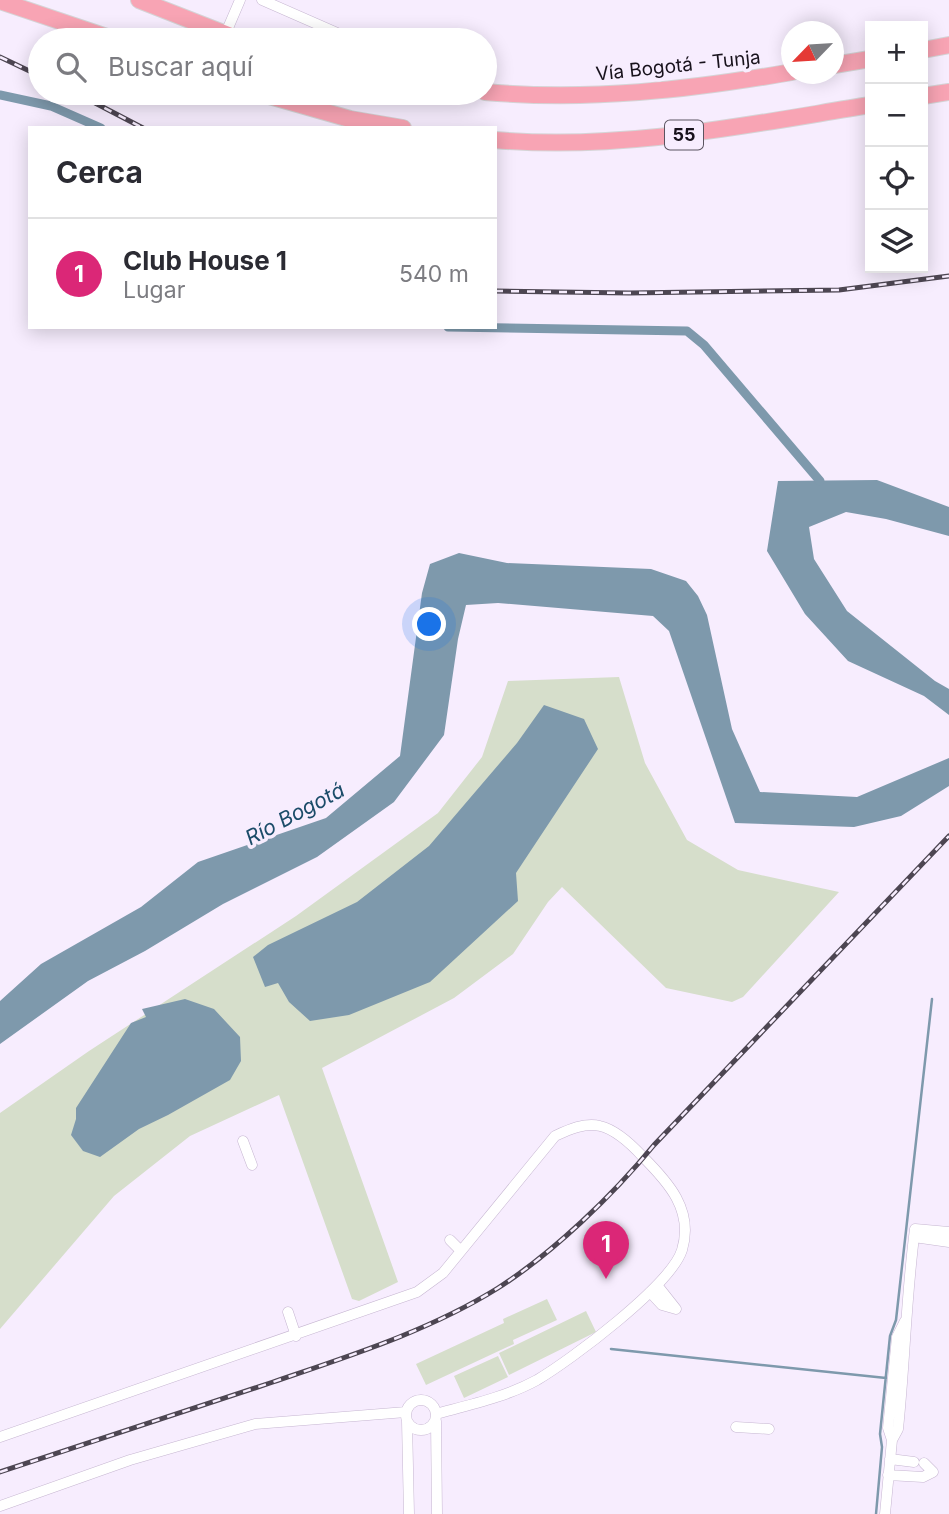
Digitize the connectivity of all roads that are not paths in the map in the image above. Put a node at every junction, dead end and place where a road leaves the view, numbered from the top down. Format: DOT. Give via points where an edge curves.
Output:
graph roads {
  1 [pos="139,0"];
  2 [pos="240,0"];
  3 [pos="262,0"];
  4 [pos="0,1"];
  5 [pos="85,28"];
  6 [pos="208,28"];
  7 [pos="228,28"];
  8 [pos="326,28"];
  9 [pos="949,45"];
  10 [pos="928,49"];
  11 [pos="865,60"];
  12 [pos="844,63"];
  13 [pos="781,74"];
  14 [pos="949,92"];
  15 [pos="497,93"];
  16 [pos="928,95"];
  17 [pos="301,105"];
  18 [pos="865,106"];
  19 [pos="391,126"];
  20 [pos="497,140"];
  21 [pos="243,1141"];
  22 [pos="253,1165"];
  23 [pos="949,1232"];
  24 [pos="915,1233"];
  25 [pos="450,1240"];
  26 [pos="949,1242"];
  27 [pos="461,1251"];
  28 [pos="288,1312"];
  29 [pos="296,1336"];
  30 [pos="407,1416"];
  31 [pos="436,1418"];
  32 [pos="736,1427"];
  33 [pos="769,1429"];
  34 [pos="0,1437"];
  35 [pos="890,1459"];
  36 [pos="888,1475"];
  37 [pos="0,1506"];
  38 [pos="410,1514"];
  39 [pos="437,1514"];
  40 [pos="885,1514"];
  1 -- 6 [label="highway"];
  2 -- 7 [label="street"];
  3 -- 8 [label="street"];
  4 -- 5 [label="highway"];
  9 -- 10 [label="highway"];
  11 -- 12 [label="highway"];
  13 -- 15 [label="highway, Vía Bogotá - Tunja / 55" via="616,95"];
  14 -- 16 [label="highway"];
  17 -- 19 [label="highway"];
  18 -- 20 [label="highway, 55" via="624,141"];
  21 -- 22 [label="street"];
  23 -- 24 [label="street"];
  24 -- 26 [label="street"];
  24 -- 35 [label="street" via="906,1320 897,1337 888,1429"];
  25 -- 27 [label="street"];
  27 -- 29 [label="street" via="443,1273 417,1292"];
  27 -- 31 [label="street" via="555,1136 574,1127 600,1126 627,1140 670,1185 684,1224 682,1248 673,1270 596,1339 536,1381"];
  28 -- 29 [label="street"];
  29 -- 34 [label="street"];
  30 -- 31 [label="street" via="410,1425 421,1430"];
  30 -- 31 [label="street" via="412,1402 422,1400 432,1404"];
  30 -- 37 [label="street" via="255,1424 130,1460"];
  30 -- 38 [label="street"];
  31 -- 39 [label="street"];
  32 -- 33 [label="street"];
  35 -- 36 [label="street"];
  35 -- 36 [label="street" via="919,1462 933,1472 923,1477"];
  36 -- 40 [label="street"];
}
